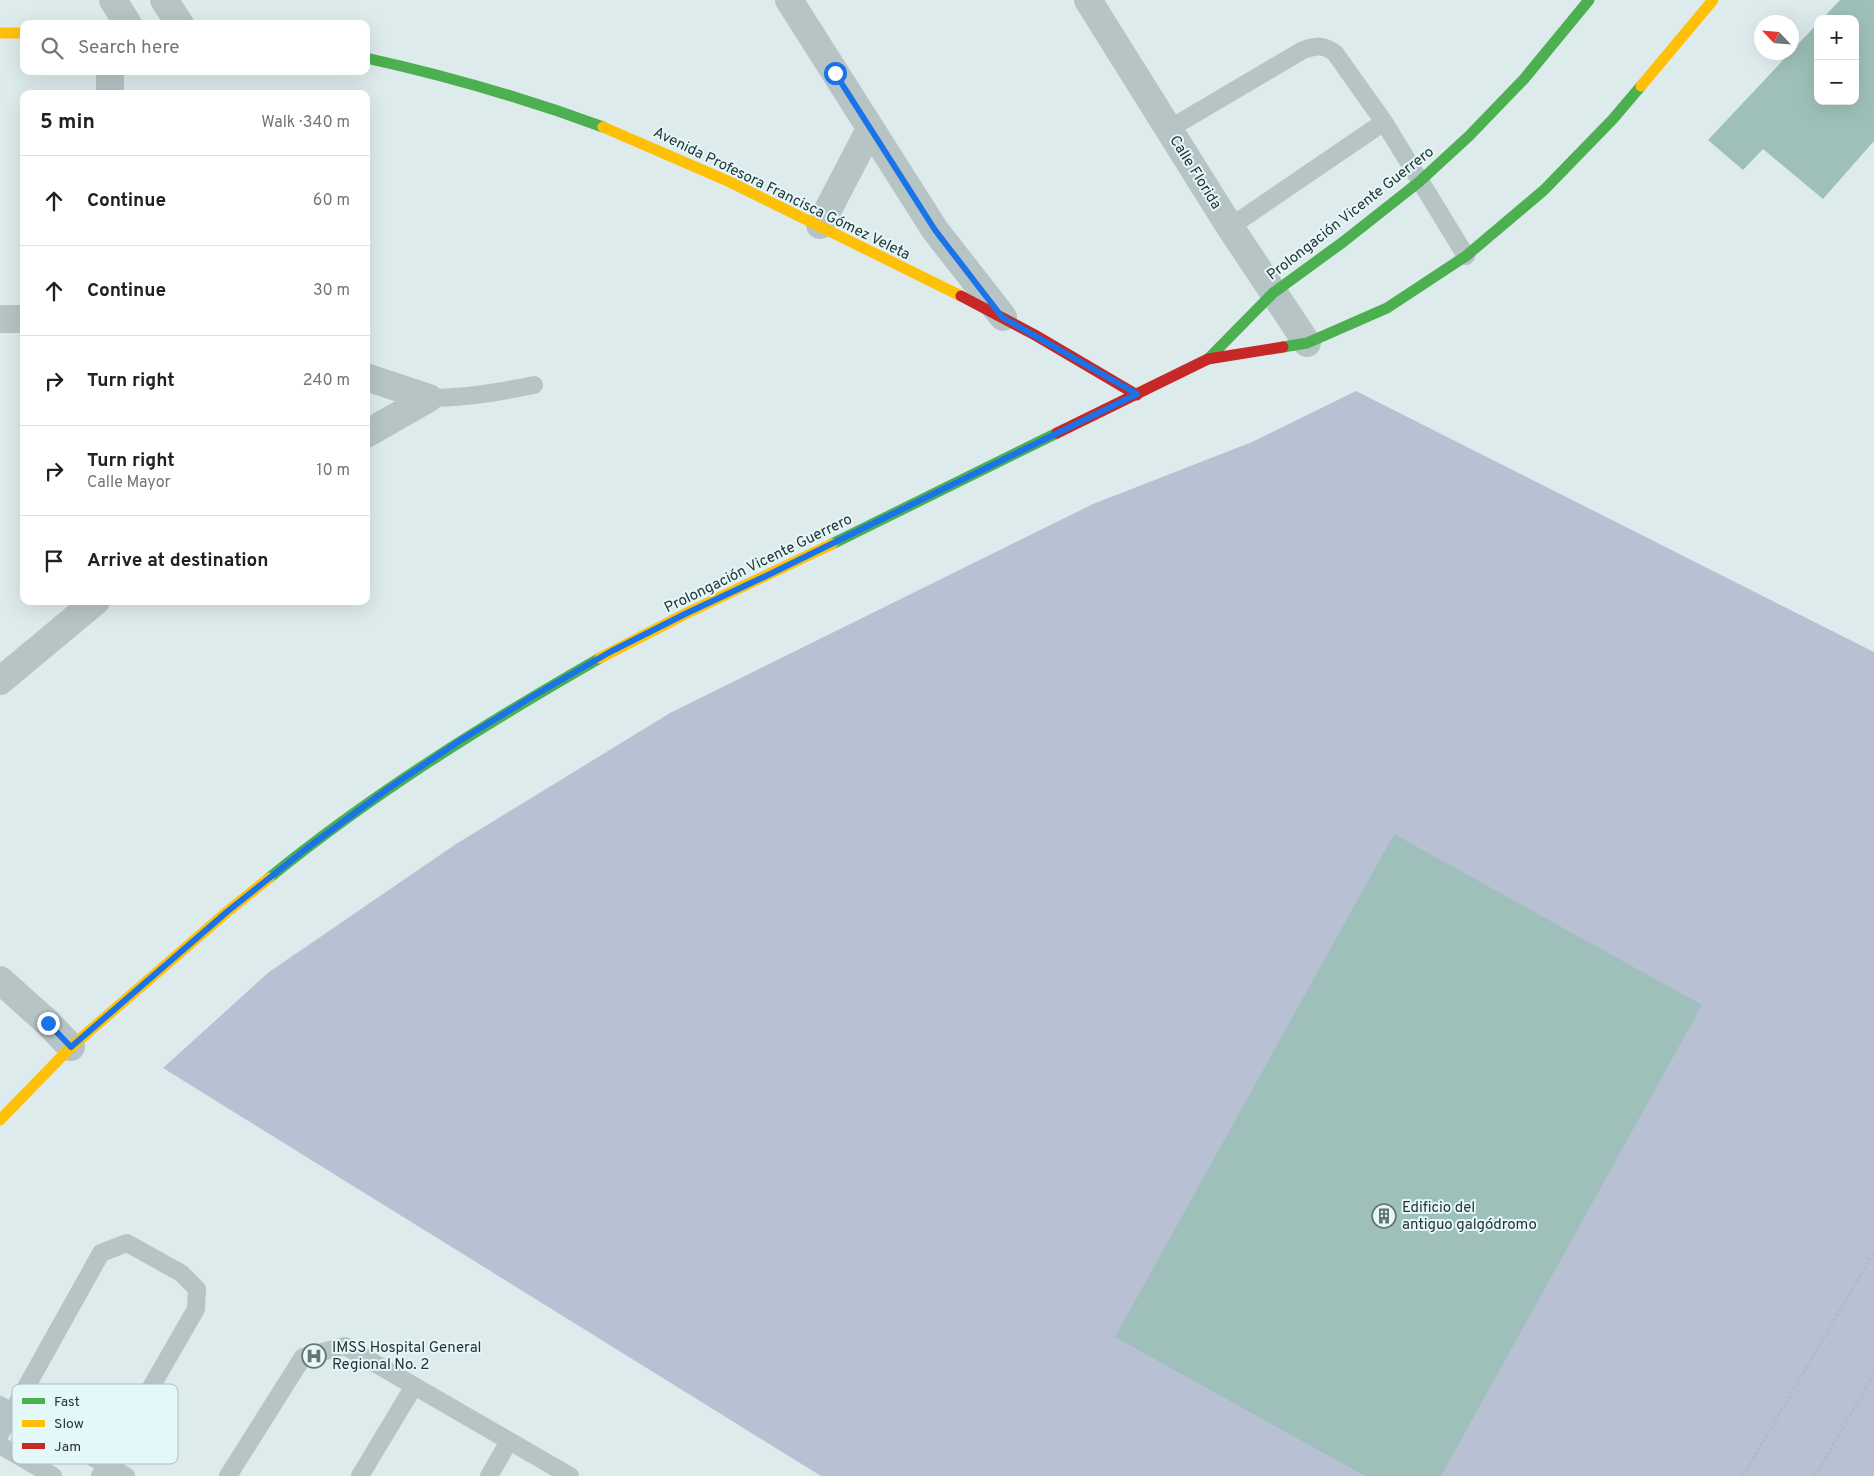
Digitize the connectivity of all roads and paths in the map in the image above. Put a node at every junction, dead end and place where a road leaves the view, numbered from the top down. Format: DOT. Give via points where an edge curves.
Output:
graph roads {
  1 [pos="113,0"];
  2 [pos="164,0"];
  3 [pos="789,0"];
  4 [pos="1088,0"];
  5 [pos="1589,0"];
  6 [pos="1713,0"];
  7 [pos="126,20"];
  8 [pos="177,20"];
  9 [pos="0,33"];
  10 [pos="20,33"];
  11 [pos="370,59"];
  12 [pos="110,75"];
  13 [pos="110,90"];
  14 [pos="1384,122"];
  15 [pos="870,128"];
  16 [pos="1169,129"];
  17 [pos="1419,182"];
  18 [pos="820,225"];
  19 [pos="1230,227"];
  20 [pos="1466,256"];
  21 [pos="1273,293"];
  22 [pos="1002,317"];
  23 [pos="0,319"];
  24 [pos="20,319"];
  25 [pos="1307,343"];
  26 [pos="1208,359"];
  27 [pos="370,377"];
  28 [pos="534,384"];
  29 [pos="1137,394"];
  30 [pos="439,398"];
  31 [pos="370,432"];
  32 [pos="91,605"];
  33 [pos="0,681"];
  34 [pos="0,980"];
  35 [pos="71,1047"];
  36 [pos="0,1120"];
  37 [pos="1874,1252"];
  38 [pos="1874,1374"];
  39 [pos="21,1384"];
  40 [pos="153,1384"];
  41 [pos="414,1386"];
  42 [pos="6,1409"];
  43 [pos="0,1434"];
  44 [pos="509,1441"];
  45 [pos="0,1445"];
  46 [pos="12,1452"];
  47 [pos="32,1464"];
  48 [pos="103,1470"];
  49 [pos="53,1476"];
  50 [pos="126,1476"];
  51 [pos="228,1476"];
  52 [pos="360,1476"];
  53 [pos="489,1476"];
  54 [pos="570,1476"];
  55 [pos="1743,1476"];
  56 [pos="1815,1476"];
  1 -- 7 [label="street"];
  2 -- 8 [label="street"];
  3 -- 15 [label="street"];
  4 -- 16 [label="street, Calle Florida"];
  5 -- 17 [label="main road, Prolongación Vicente Guerrero" via="1524,79"];
  6 -- 20 [label="main road, Prolongación Vicente Guerrero" via="1586,147 1544,190"];
  9 -- 10 [label="main road"];
  11 -- 18 [label="main road, Avenida Profesora Francisca Gómez Veleta" via="459,80 539,104 633,138"];
  12 -- 13 [label="street"];
  14 -- 16 [label="lane" via="1335,53 1326,46 1316,46 1303,50"];
  14 -- 17 [label="lane"];
  14 -- 19 [label="lane"];
  15 -- 18 [label="street"];
  15 -- 22 [label="street" via="935,230"];
  16 -- 19 [label="street, Calle Florida"];
  17 -- 20 [label="lane"];
  17 -- 21 [label="main road, Prolongación Vicente Guerrero"];
  18 -- 22 [label="main road, Avenida Profesora Francisca Gómez Veleta"];
  19 -- 21 [label="street, Calle Florida"];
  20 -- 25 [label="main road, Prolongación Vicente Guerrero" via="1387,308"];
  21 -- 25 [label="street, Calle Florida"];
  21 -- 26 [label="main road, Prolongación Vicente Guerrero"];
  22 -- 29 [label="main road, Avenida Profesora Francisca Gómez Veleta"];
  23 -- 24 [label="street"];
  25 -- 26 [label="main road, Prolongación Vicente Guerrero"];
  26 -- 29 [label="main road, Prolongación Vicente Guerrero"];
  27 -- 30 [label="street"];
  28 -- 30 [label="lane" via="496,393"];
  29 -- 35 [label="main road, Prolongación Vicente Guerrero" via="610,652 486,725 389,788 307,848 228,911"];
  30 -- 31 [label="street"];
  32 -- 33 [label="street"];
  34 -- 35 [label="street"];
  35 -- 36 [label="main road, Prolongación Vicente Guerrero"];
  37 -- 55 [label="path"];
  38 -- 56 [label="path"];
  39 -- 40 [label="lane" via="101,1253 126,1243 181,1273 197,1289 196,1309"];
  41 -- 44 [label="lane"];
  41 -- 51 [label="lane" via="344,1346 303,1357"];
  41 -- 52 [label="lane"];
  42 -- 43 [label="lane"];
  44 -- 53 [label="lane"];
  44 -- 54 [label="lane"];
  45 -- 46 [label="lane"];
  47 -- 49 [label="lane"];
  48 -- 50 [label="lane"];
}
